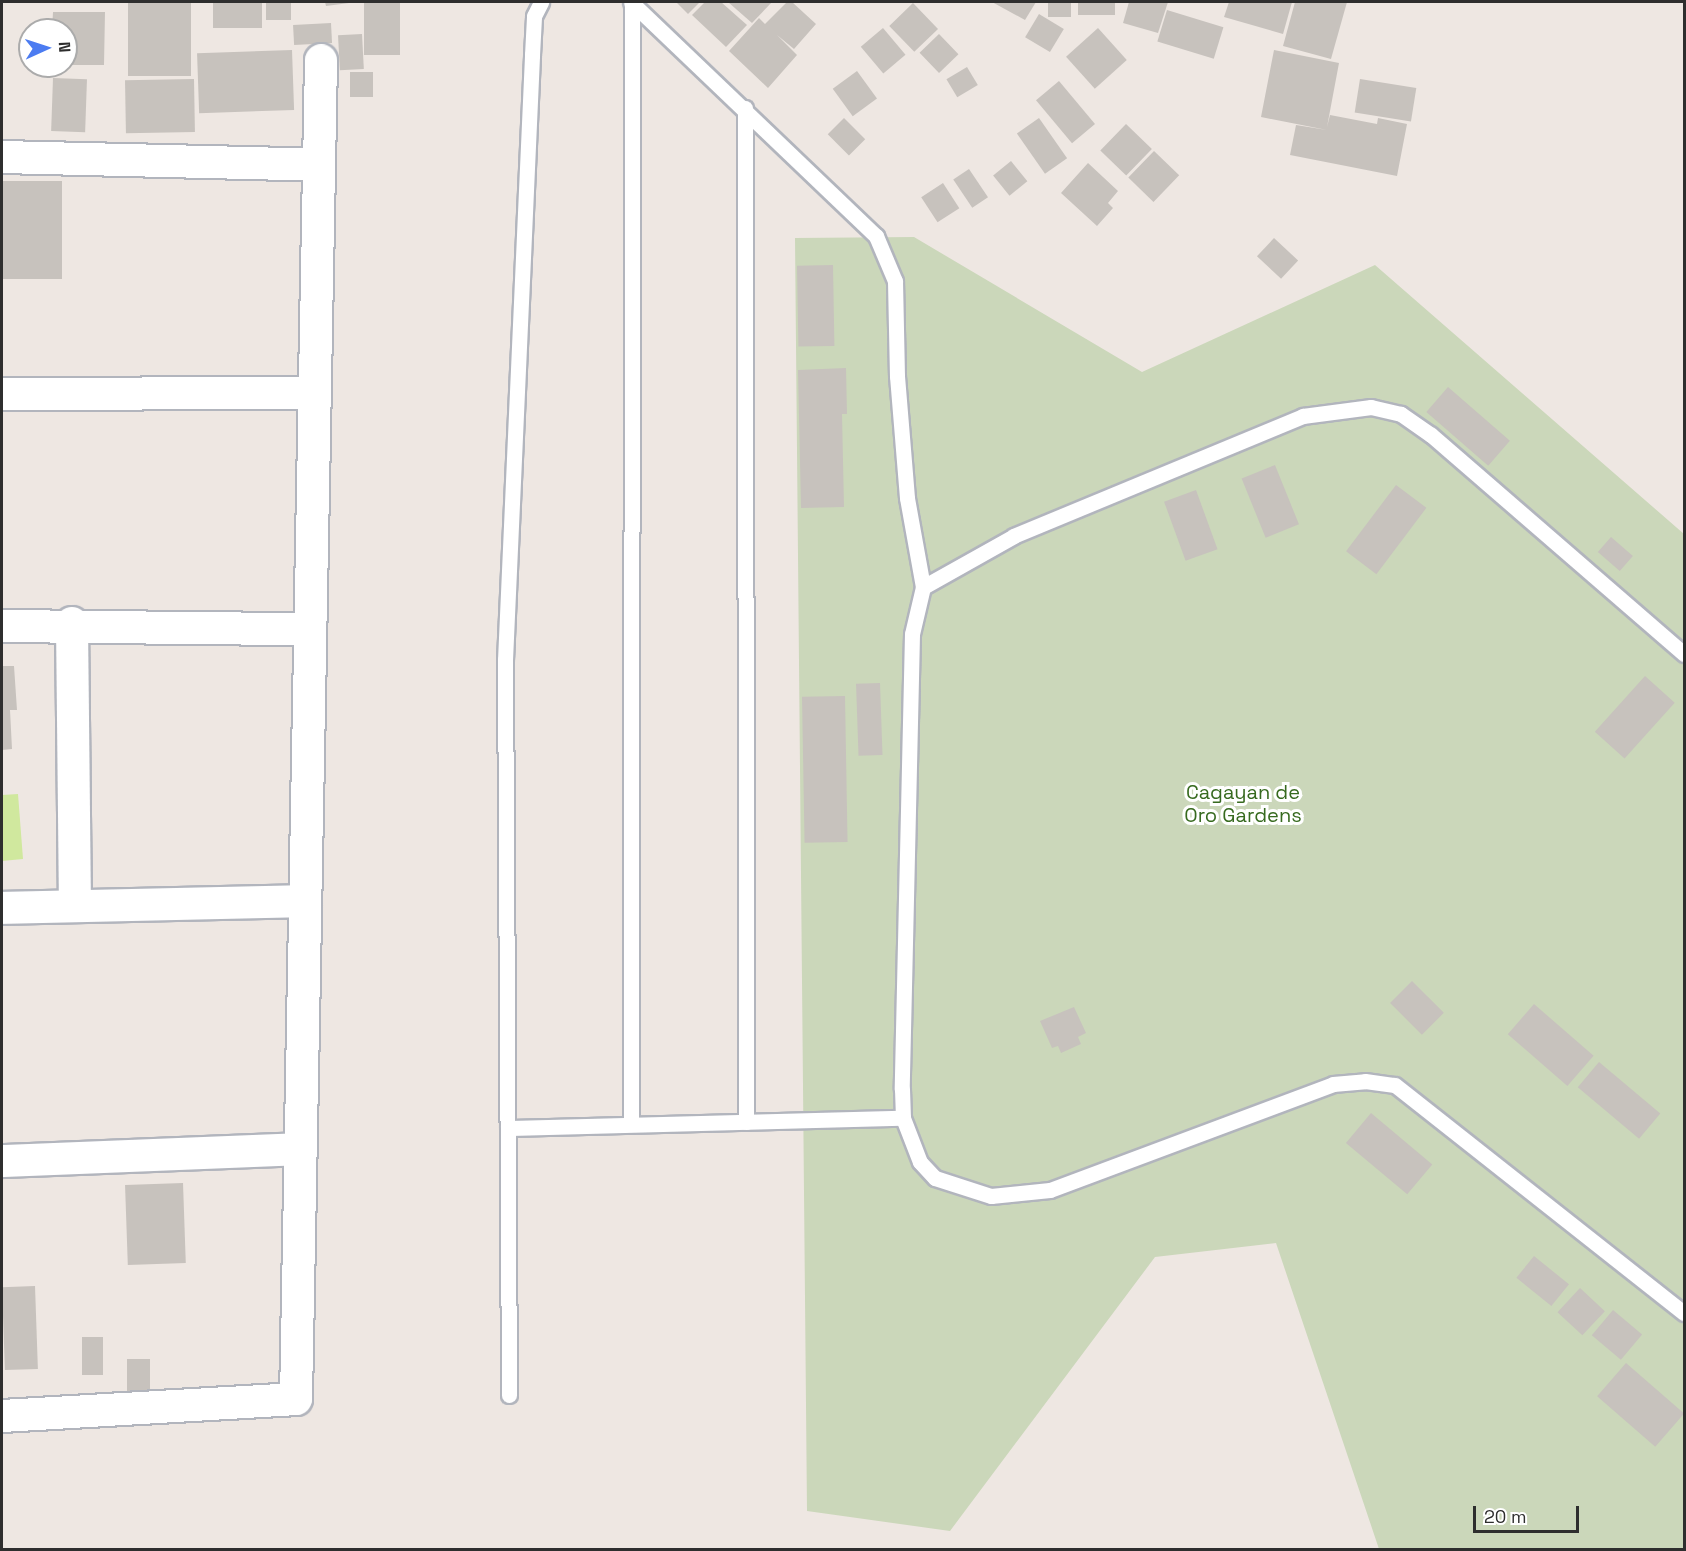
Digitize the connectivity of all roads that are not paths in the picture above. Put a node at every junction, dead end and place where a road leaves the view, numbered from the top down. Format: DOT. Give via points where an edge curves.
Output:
graph roads {
  1 [pos="541,2"];
  2 [pos="631,2"];
  3 [pos="321,60"];
  4 [pos="745,108"];
  5 [pos="2,157"];
  6 [pos="319,165"];
  7 [pos="315,393"];
  8 [pos="2,394"];
  9 [pos="923,587"];
  10 [pos="72,623"];
  11 [pos="2,626"];
  12 [pos="310,628"];
  13 [pos="1684,654"];
  14 [pos="305,901"];
  15 [pos="75,903"];
  16 [pos="2,908"];
  17 [pos="903,1118"];
  18 [pos="746,1122"];
  19 [pos="631,1124"];
  20 [pos="508,1128"];
  21 [pos="300,1149"];
  22 [pos="2,1161"];
  23 [pos="1684,1313"];
  24 [pos="508,1395"];
  25 [pos="2,1416"];
  1 -- 20 [label="lane" via="534,16 505,660"];
  2 -- 4 [label="lane"];
  2 -- 19 [label="lane"];
  3 -- 6 [label="street"];
  4 -- 9 [label="lane" via="876,236 895,281 897,376 907,498"];
  4 -- 18 [label="lane"];
  5 -- 6 [label="street"];
  6 -- 7 [label="street"];
  7 -- 8 [label="street"];
  7 -- 12 [label="street"];
  9 -- 13 [label="lane" via="1014,536 1304,416 1371,407 1401,414 1431,435"];
  9 -- 17 [label="lane" via="909,668"];
  10 -- 11 [label="street"];
  10 -- 12 [label="street"];
  10 -- 15 [label="street"];
  12 -- 14 [label="street"];
  14 -- 15 [label="street"];
  14 -- 21 [label="street"];
  15 -- 16 [label="street"];
  17 -- 18 [label="lane"];
  17 -- 23 [label="lane" via="910,1142 935,1178 991,1197 1050,1190 1333,1084 1365,1081 1395,1085"];
  18 -- 19 [label="lane"];
  19 -- 20 [label="lane"];
  20 -- 24 [label="lane"];
  21 -- 22 [label="street"];
  21 -- 25 [label="street" via="296,1399"];
}
